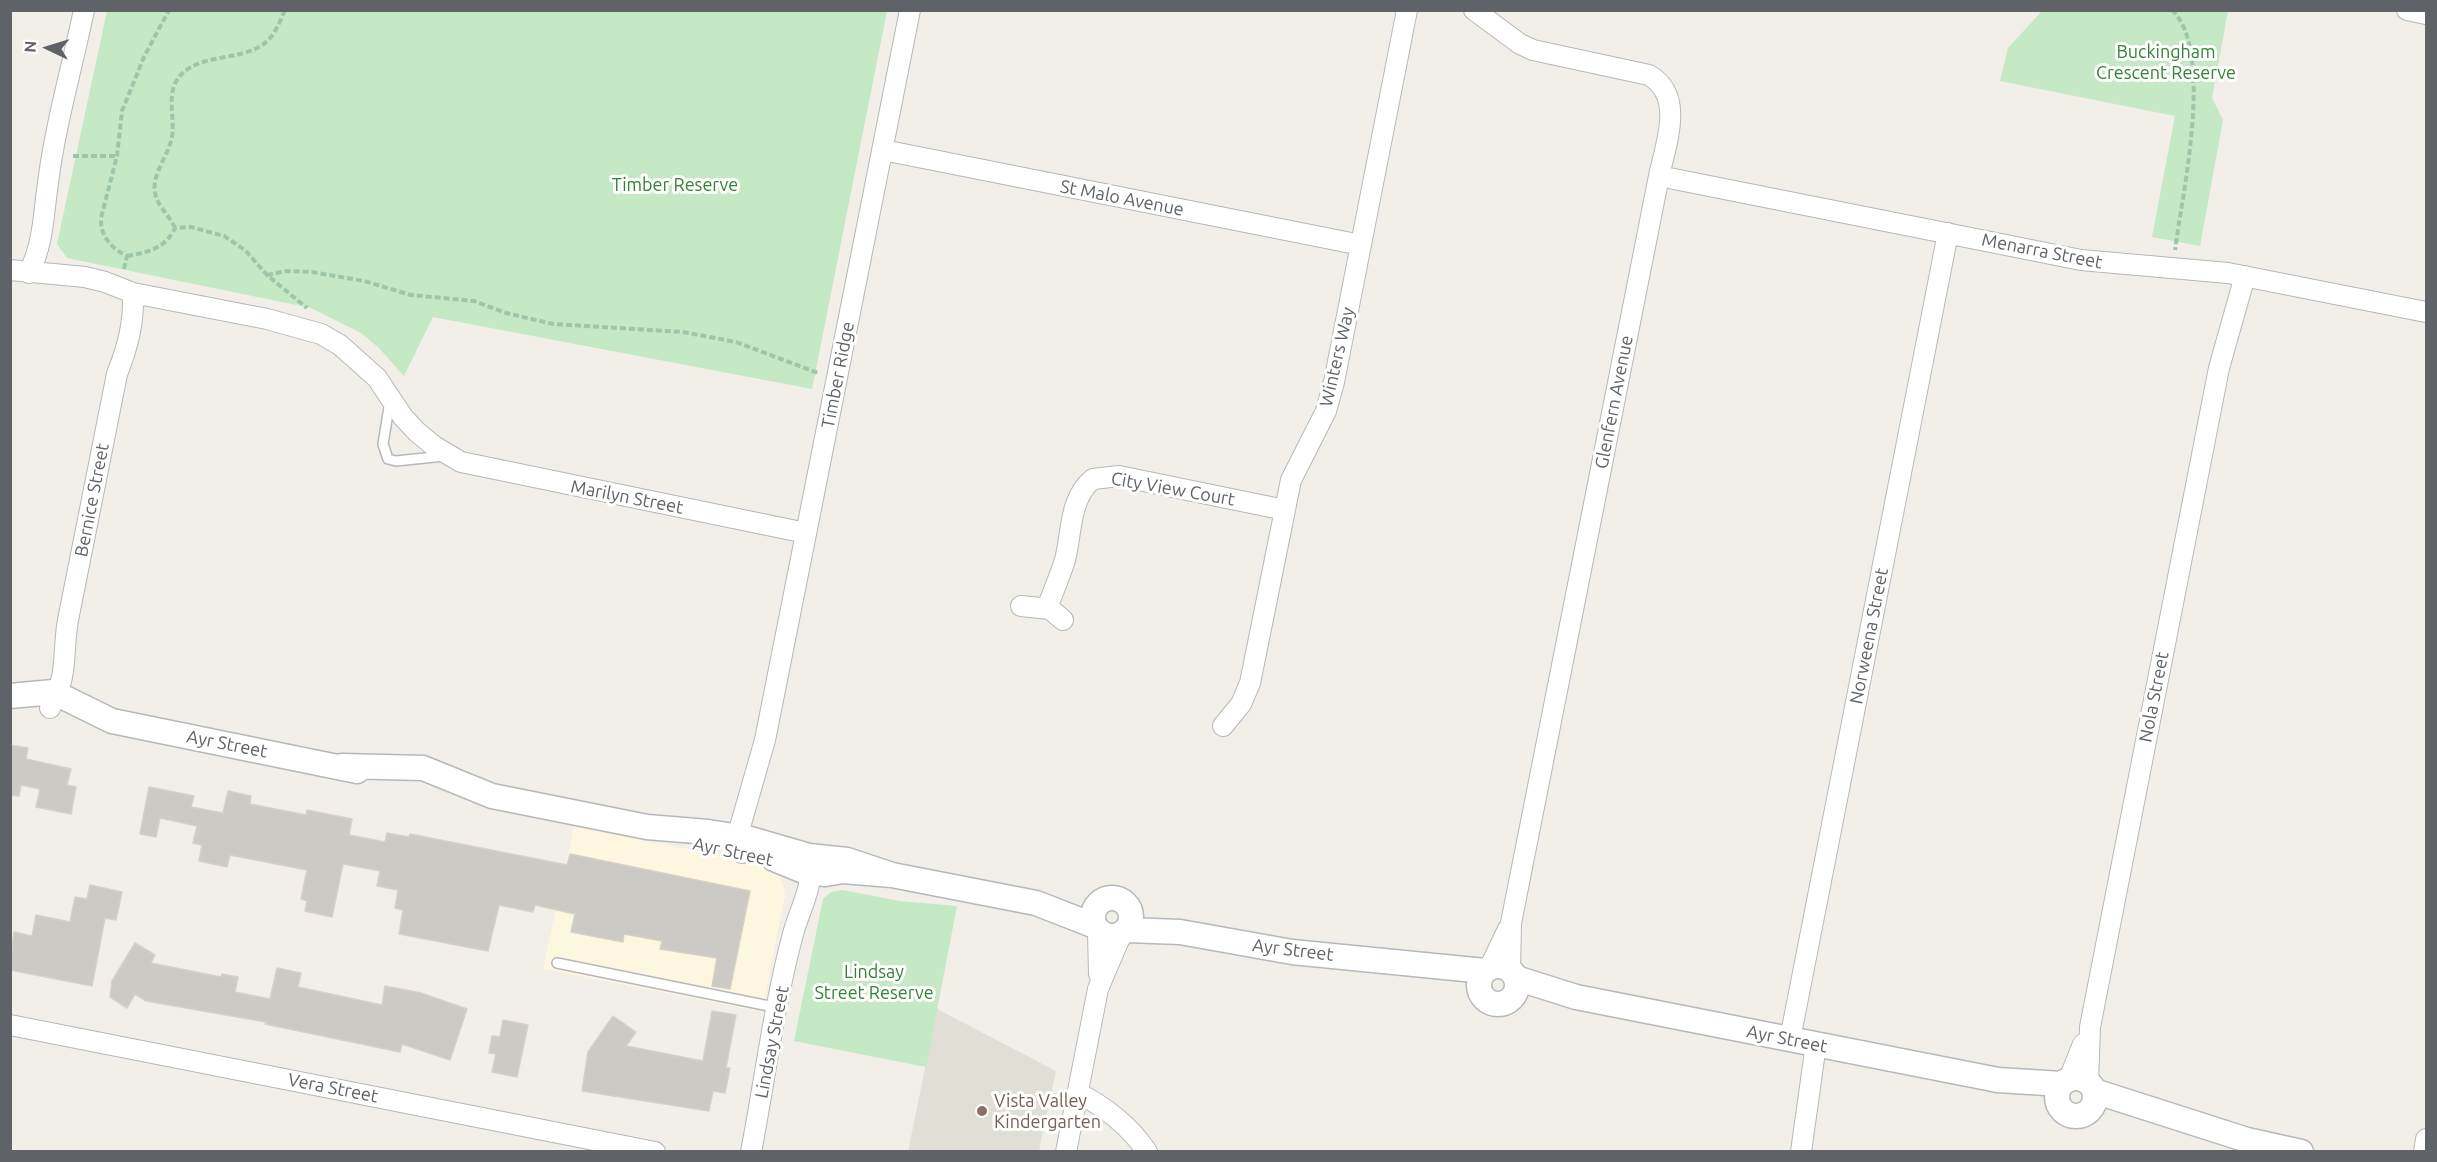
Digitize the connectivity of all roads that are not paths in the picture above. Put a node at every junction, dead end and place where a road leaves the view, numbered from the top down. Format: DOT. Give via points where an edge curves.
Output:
graph roads {
  1 [pos="84,10"];
  2 [pos="910,10"];
  3 [pos="1407,10"];
  4 [pos="1474,10"];
  5 [pos="2407,10"];
  6 [pos="2427,14"];
  7 [pos="883,150"];
  8 [pos="1659,176"];
  9 [pos="1948,233"];
  10 [pos="1361,245"];
  11 [pos="20,271"];
  12 [pos="2236,275"];
  13 [pos="133,293"];
  14 [pos="2427,312"];
  15 [pos="390,399"];
  16 [pos="449,455"];
  17 [pos="1285,510"];
  18 [pos="806,533"];
  19 [pos="1021,606"];
  20 [pos="1047,608"];
  21 [pos="1063,620"];
  22 [pos="10,696"];
  23 [pos="52,698"];
  24 [pos="10,706"];
  25 [pos="1223,726"];
  26 [pos="744,843"];
  27 [pos="806,866"];
  28 [pos="1112,922"];
  29 [pos="557,963"];
  30 [pos="1407,964"];
  31 [pos="1500,971"];
  32 [pos="1576,997"];
  33 [pos="1493,1000"];
  34 [pos="779,1008"];
  35 [pos="10,1025"];
  36 [pos="1790,1039"];
  37 [pos="1822,1045"];
  38 [pos="1998,1080"];
  39 [pos="2080,1090"];
  40 [pos="1078,1093"];
  41 [pos="2427,1139"];
  42 [pos="655,1152"];
  43 [pos="751,1152"];
  44 [pos="1066,1152"];
  45 [pos="1147,1152"];
  46 [pos="1801,1152"];
  47 [pos="2301,1152"];
  48 [pos="2424,1152"];
  1 -- 11 [label="street" via="48,183 39,251"];
  2 -- 7 [label="street, Timber Ridge"];
  3 -- 10 [label="street, Winters Way"];
  4 -- 8 [label="street, Glenfern Avenue" via="1533,50 1656,79 1671,103"];
  5 -- 6 [label="street"];
  7 -- 10 [label="street, St Malo Avenue"];
  7 -- 18 [label="street, Timber Ridge"];
  8 -- 9 [label="street, Menarra Street"];
  8 -- 31 [label="street, Glenfern Avenue"];
  9 -- 12 [label="street, Menarra Street" via="2081,260"];
  9 -- 36 [label="street, Norweena Street"];
  10 -- 17 [label="street, Winters Way" via="1330,398 1297,465"];
  11 -- 13 [label="street, Marilyn Street" via="85,277"];
  12 -- 14 [label="street, Menarra Street"];
  12 -- 39 [label="street, Nola Street"];
  13 -- 15 [label="street, Marilyn Street" via="267,319 321,334 360,361"];
  13 -- 23 [label="street, Bernice Street" via="120,328 117,374 67,626 55,657"];
  15 -- 16 [label="street, Marilyn Street" via="417,432"];
  15 -- 16 [label="lane, Marilyn Street" via="383,444 388,459"];
  16 -- 18 [label="street, Marilyn Street" via="475,466"];
  17 -- 20 [label="street, City View Court" via="1119,476 1093,479 1076,502 1064,562"];
  17 -- 25 [label="street, Winters Way" via="1250,683 1241,704"];
  18 -- 26 [label="street, Timber Ridge" via="765,740 747,795"];
  19 -- 20 [label="street"];
  20 -- 21 [label="street"];
  22 -- 23 [label="street"];
  23 -- 24 [label="street, Ayr Street" via="30,710"];
  23 -- 26 [label="street, Ayr Street" via="78,721 112,721 342,766 423,768 492,796"];
  26 -- 27 [label="street, Ayr Street"];
  27 -- 28 [label="street, Ayr Street" via="848,860 892,875"];
  27 -- 34 [label="street, Lindsay Street"];
  28 -- 30 [label="street, Ayr Street" via="1292,952"];
  28 -- 40 [label="street"];
  29 -- 34 [label="lane"];
  30 -- 31 [label="street, Ayr Street"];
  30 -- 33 [label="street, Ayr Street"];
  31 -- 32 [label="street, Ayr Street"];
  31 -- 33 [label="street" via="1479,981"];
  31 -- 33 [label="street" via="1517,990 1510,1001"];
  32 -- 33 [label="street, Ayr Street"];
  32 -- 36 [label="street, Ayr Street"];
  34 -- 43 [label="street, Lindsay Street"];
  35 -- 42 [label="street, Vera Street"];
  36 -- 37 [label="street, Ayr Street"];
  37 -- 38 [label="street, Ayr Street"];
  37 -- 46 [label="street" via="1819,1088 1807,1118"];
  38 -- 39 [label="street, Ayr Street"];
  38 -- 39 [label="street, Ayr Street" via="2061,1108 2057,1093"];
  39 -- 47 [label="street, Ayr Street" via="2247,1140"];
  40 -- 44 [label="street"];
  40 -- 45 [label="street" via="1116,1119"];
  41 -- 48 [label="street"];
}
